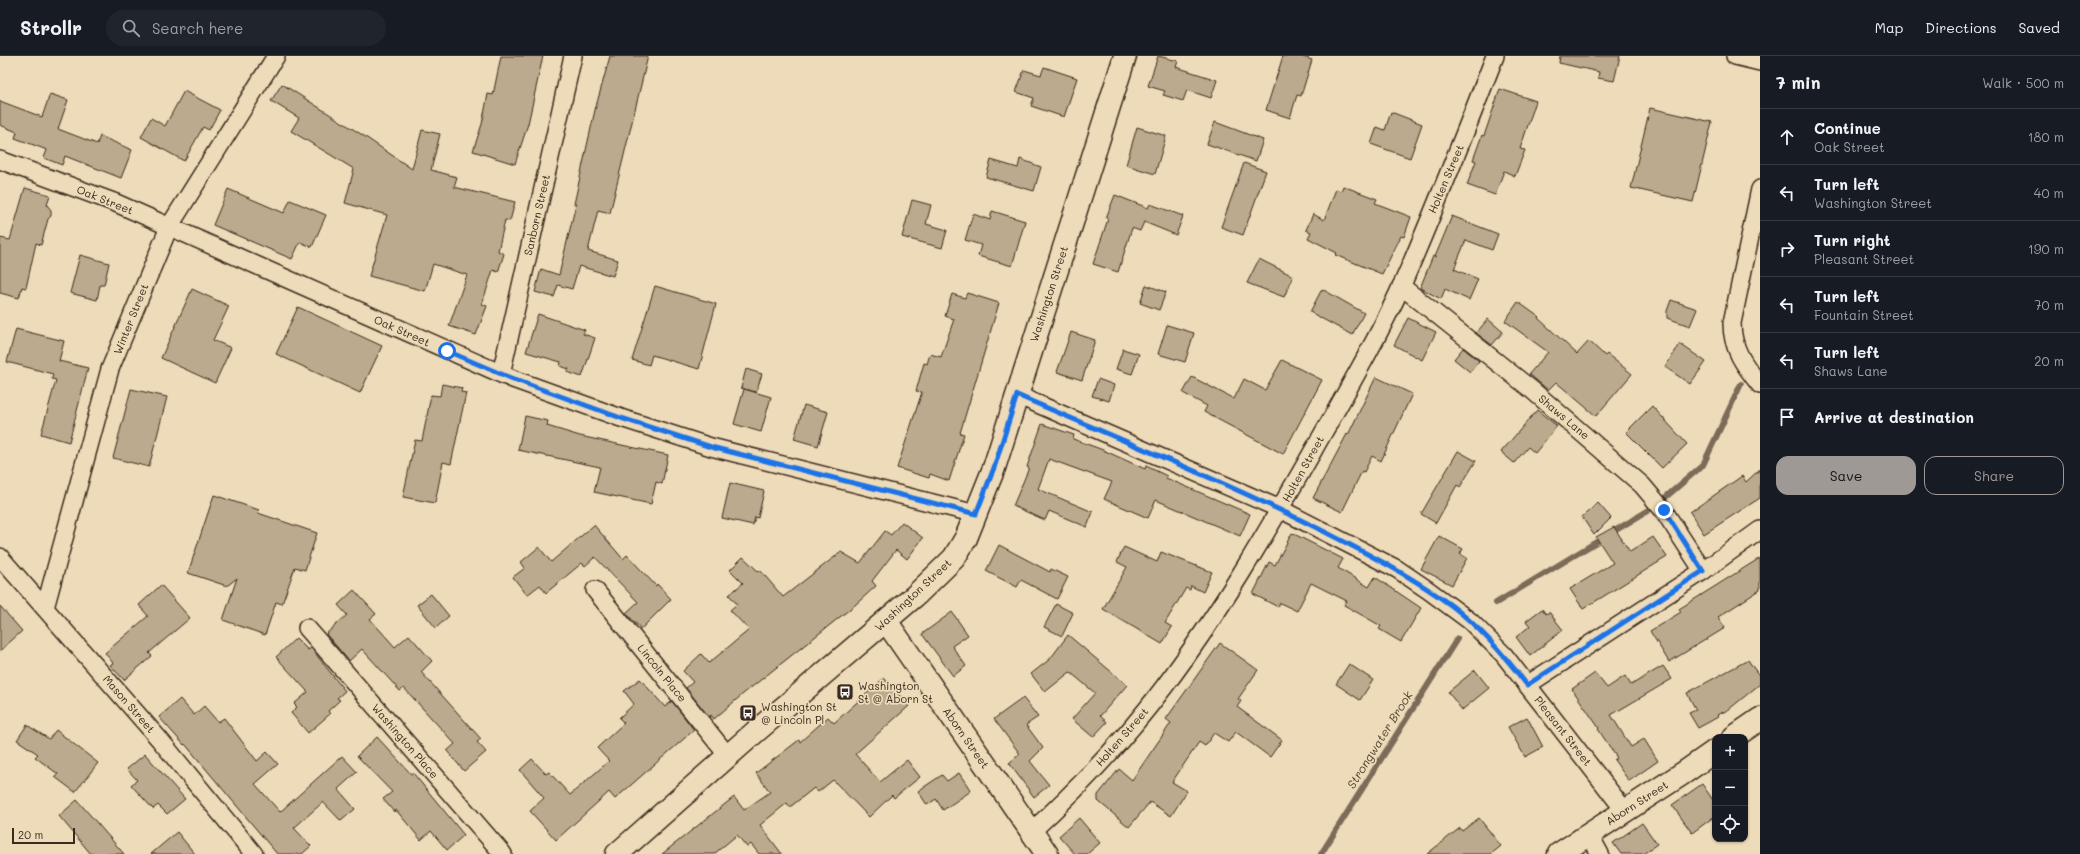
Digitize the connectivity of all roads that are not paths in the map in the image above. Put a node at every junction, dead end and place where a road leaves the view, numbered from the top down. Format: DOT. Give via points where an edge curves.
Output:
graph roads {
  1 [pos="276,56"];
  2 [pos="573,56"];
  3 [pos="1125,56"];
  4 [pos="1495,56"];
  5 [pos="1735,56"];
  6 [pos="1760,62"];
  7 [pos="0,160"];
  8 [pos="1760,189"];
  9 [pos="169,227"];
  10 [pos="1401,286"];
  11 [pos="501,374"];
  12 [pos="1760,385"];
  13 [pos="1017,395"];
  14 [pos="1280,509"];
  15 [pos="976,514"];
  16 [pos="1760,530"];
  17 [pos="0,557"];
  18 [pos="1703,571"];
  19 [pos="595,590"];
  20 [pos="45,608"];
  21 [pos="886,621"];
  22 [pos="308,628"];
  23 [pos="1527,685"];
  24 [pos="1760,719"];
  25 [pos="1738,734"];
  26 [pos="1712,753"];
  27 [pos="728,756"];
  28 [pos="1625,811"];
  29 [pos="1031,832"];
  30 [pos="1588,834"];
  31 [pos="254,854"];
  32 [pos="503,854"];
  33 [pos="616,854"];
  34 [pos="1046,854"];
  35 [pos="1559,854"];
  36 [pos="1600,854"];
  1 -- 9 [label="street, Winter Street"];
  2 -- 11 [label="street, Sanborn Street"];
  3 -- 13 [label="main road, Washington Street"];
  4 -- 10 [label="street, Holten Street" via="1453,166"];
  5 -- 6 [label="street"];
  7 -- 9 [label="street, Oak Street"];
  8 -- 12 [label="street" via="1732,323 1732,335 1738,354"];
  9 -- 11 [label="street, Oak Street"];
  9 -- 20 [label="street, Winter Street" via="110,370"];
  10 -- 14 [label="street, Holten Street" via="1364,360"];
  10 -- 18 [label="street, Shaws Lane" via="1532,390 1642,485 1664,510"];
  11 -- 15 [label="street, Oak Street" via="621,418 711,447"];
  13 -- 14 [label="street, Pleasant Street"];
  13 -- 15 [label="main road, Washington Street" via="994,468"];
  14 -- 23 [label="street, Pleasant Street" via="1397,569 1452,606 1504,655"];
  14 -- 29 [label="street, Holten Street" via="1220,607 1163,688 1097,766"];
  15 -- 21 [label="main road, Washington Street" via="954,558"];
  16 -- 18 [label="street"];
  17 -- 20 [label="street, Mason Street"];
  18 -- 23 [label="street"];
  19 -- 27 [label="street, Lincoln Place"];
  20 -- 31 [label="street, Mason Street" via="160,740"];
  21 -- 27 [label="main road, Washington Street"];
  21 -- 29 [label="main road, Aborn Street"];
  22 -- 32 [label="street, Washington Place"];
  23 -- 28 [label="street, Pleasant Street"];
  24 -- 25 [label="main road"];
  26 -- 28 [label="main road, Aborn Street"];
  27 -- 33 [label="main road, Washington Street"];
  28 -- 30 [label="main road, Aborn Street"];
  29 -- 34 [label="main road, Aborn Street"];
  30 -- 35 [label="main road, Aborn Street"];
  30 -- 36 [label="street"];
}
